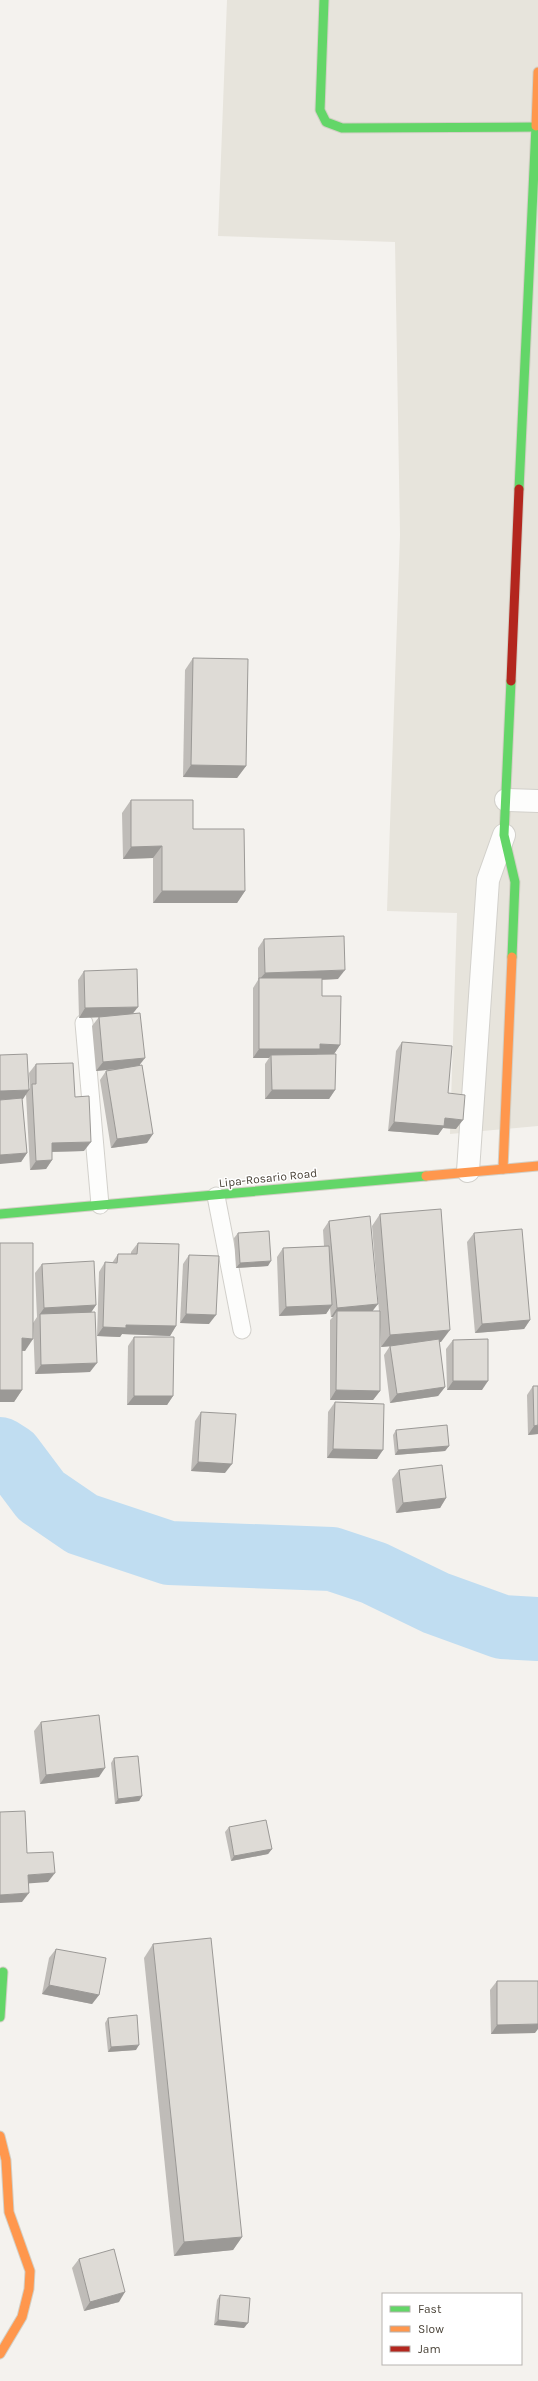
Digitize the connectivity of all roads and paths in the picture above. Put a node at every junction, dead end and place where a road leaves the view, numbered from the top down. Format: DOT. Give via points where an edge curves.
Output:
graph roads {
  1 [pos="324,0"];
  2 [pos="538,72"];
  3 [pos="536,127"];
  4 [pos="506,800"];
  5 [pos="538,801"];
  6 [pos="504,834"];
  7 [pos="84,1023"];
  8 [pos="538,1166"];
  9 [pos="503,1169"];
  10 [pos="468,1171"];
  11 [pos="216,1196"];
  12 [pos="100,1205"];
  13 [pos="0,1214"];
  14 [pos="242,1330"];
  15 [pos="3,1972"];
  16 [pos="0,2017"];
  17 [pos="0,2136"];
  18 [pos="0,2354"];
  1 -- 3 [label="street" via="320,110 326,122 342,128"];
  2 -- 3 [label="street"];
  3 -- 4 [label="street"];
  4 -- 5 [label="street"];
  4 -- 6 [label="street"];
  6 -- 9 [label="street" via="515,882"];
  6 -- 10 [label="street" via="488,880"];
  7 -- 12 [label="lane"];
  8 -- 9 [label="street, Lipa-Rosario Road"];
  9 -- 10 [label="street, Lipa-Rosario Road"];
  10 -- 11 [label="street, Lipa-Rosario Road"];
  11 -- 12 [label="street, Lipa-Rosario Road"];
  11 -- 14 [label="lane"];
  12 -- 13 [label="street, Lipa-Rosario Road"];
  15 -- 16 [label="street"];
  17 -- 18 [label="street" via="6,2160 9,2212 30,2271 29,2289 22,2317"];
}
